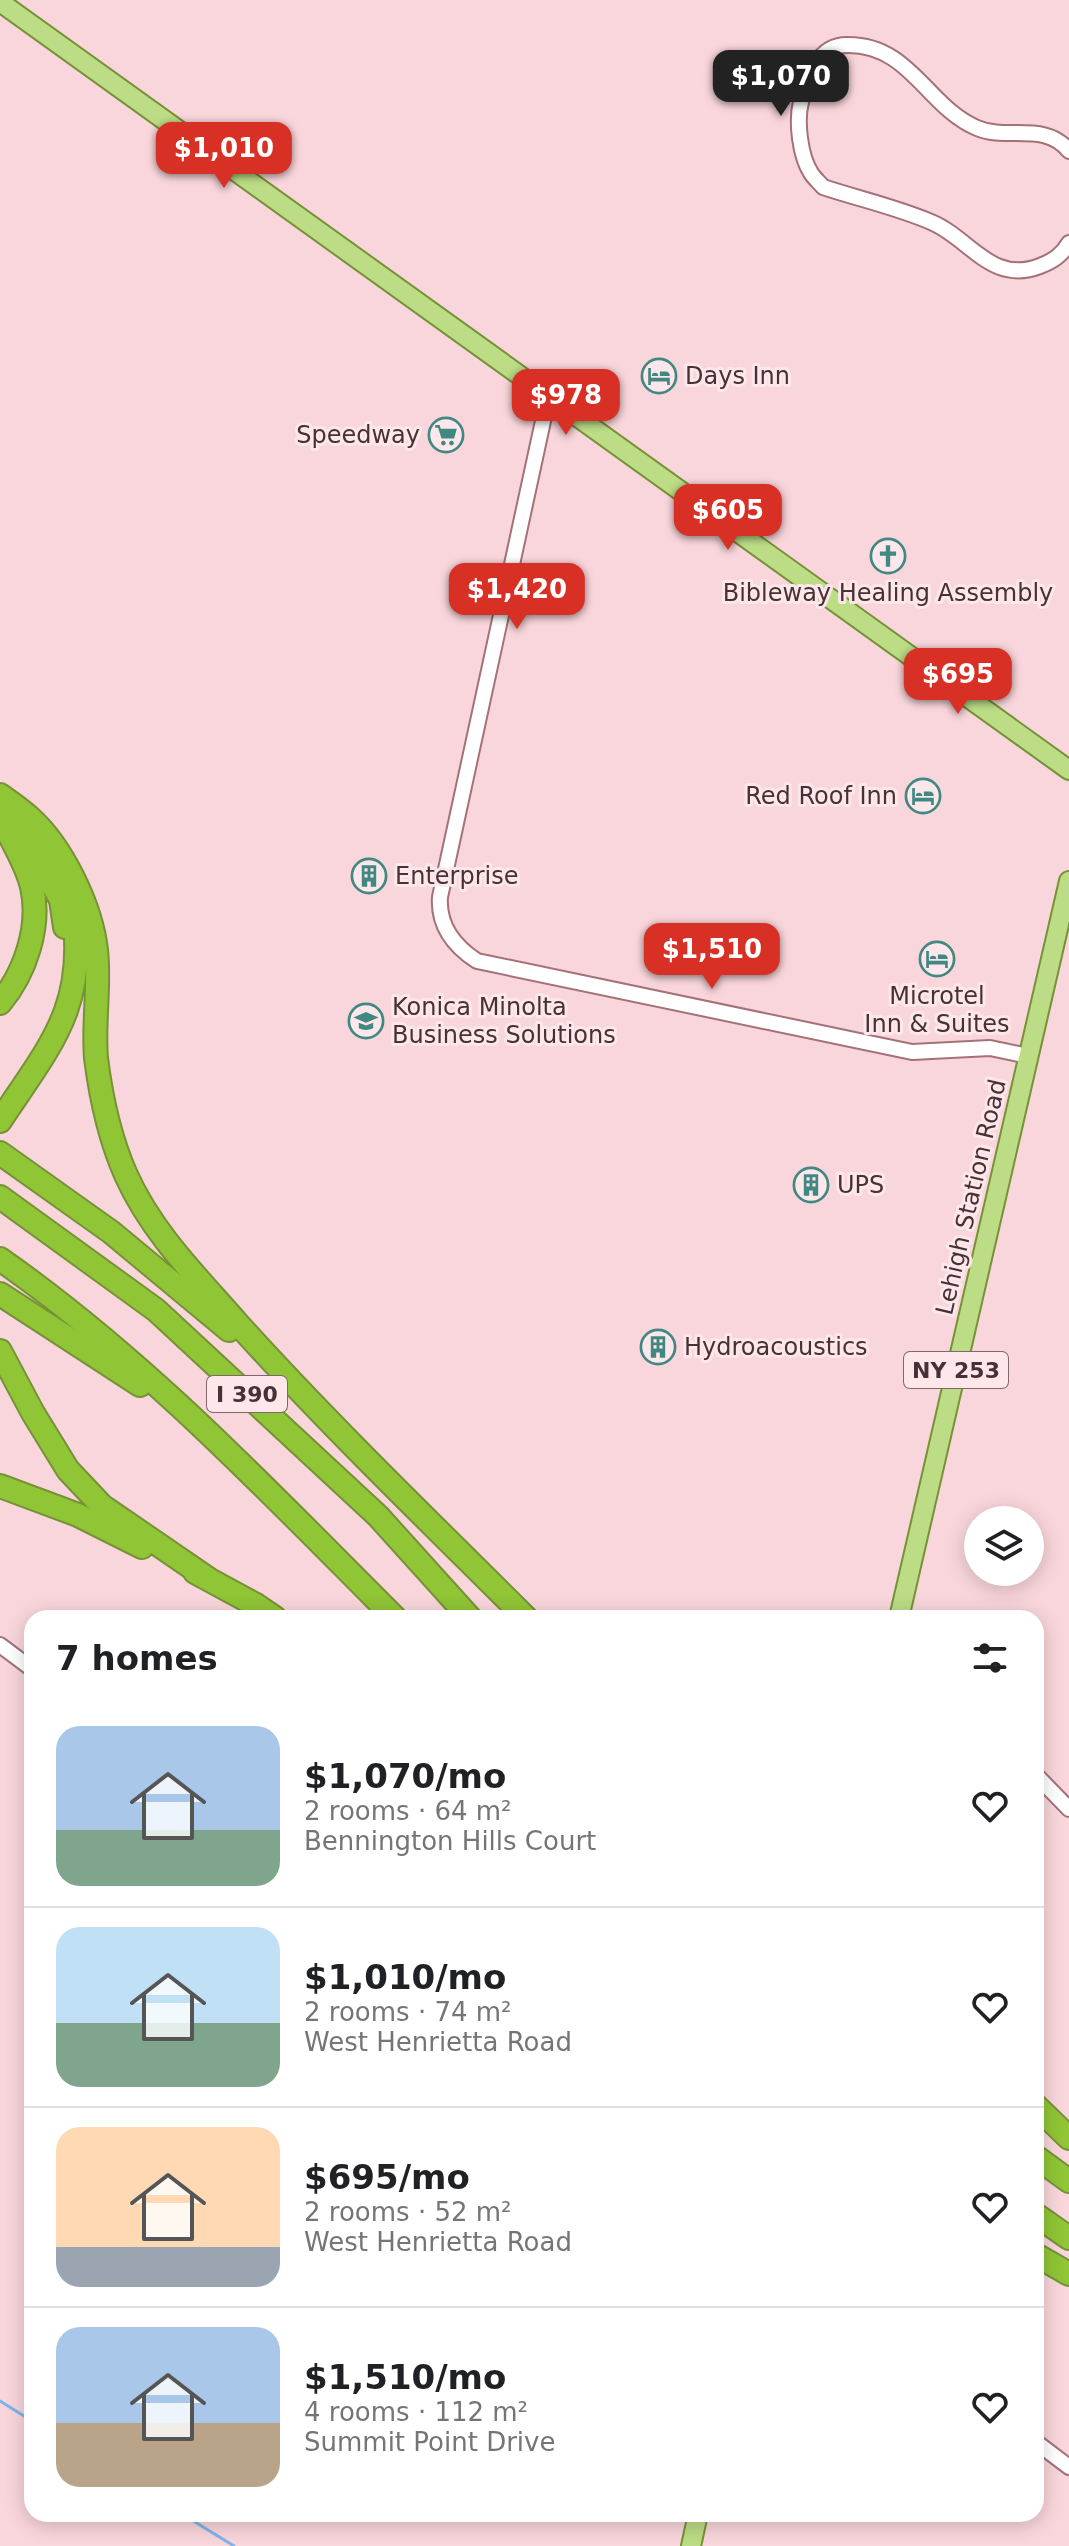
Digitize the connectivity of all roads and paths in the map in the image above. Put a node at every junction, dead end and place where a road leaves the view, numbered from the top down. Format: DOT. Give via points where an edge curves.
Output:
graph roads {
  1 [pos="0,2"];
  2 [pos="1069,151"];
  3 [pos="1069,243"];
  4 [pos="548,398"];
  5 [pos="1069,770"];
  6 [pos="1,808"];
  7 [pos="1069,881"];
  8 [pos="0,1003"];
  9 [pos="1028,1056"];
  10 [pos="0,1102"];
  11 [pos="0,1121"];
  12 [pos="0,1153"];
  13 [pos="0,1197"];
  14 [pos="0,1259"];
  15 [pos="0,1294"];
  16 [pos="0,1351"];
  17 [pos="286,1377"];
  18 [pos="204,1426"];
  19 [pos="0,1486"];
  20 [pos="476,1568"];
  21 [pos="207,1578"];
  22 [pos="261,1610"];
  23 [pos="387,1610"];
  24 [pos="463,1610"];
  25 [pos="509,1610"];
  26 [pos="518,1610"];
  27 [pos="901,1610"];
  28 [pos="0,1645"];
  29 [pos="24,1663"];
  30 [pos="1044,1783"];
  31 [pos="1069,1809"];
  32 [pos="1044,2114"];
  33 [pos="1069,2138"];
  34 [pos="1044,2163"];
  35 [pos="1069,2181"];
  36 [pos="1044,2221"];
  37 [pos="1069,2238"];
  38 [pos="1044,2260"];
  39 [pos="1069,2274"];
  40 [pos="1044,2448"];
  41 [pos="1069,2467"];
  42 [pos="696,2522"];
  43 [pos="691,2546"];
  1 -- 4 [label="main road"];
  2 -- 3 [label="street" via="1044,135 990,133 965,122 898,61 881,49 858,45 841,45 821,54 800,107 803,156 823,187 934,223 995,267 1020,272 1037,268"];
  4 -- 5 [label="main road"];
  4 -- 9 [label="street" via="440,897 442,920 458,946 477,961 912,1052 990,1048"];
  6 -- 8 [label="highway" via="32,888 34,913 22,969"];
  6 -- 10 [label="highway" via="32,847 61,900 67,957 55,1012"];
  6 -- 11 [label="highway" via="48,847 71,898 78,956 65,1016"];
  6 -- 17 [label="highway" via="30,818 53,843 86,911 96,947 96,1056 112,1139 126,1176 165,1242"];
  7 -- 9 [label="main road, Lehigh Station Road / NY 253"];
  9 -- 27 [label="main road, Lehigh Station Road / NY 253"];
  12 -- 17 [label="highway" via="111,1232"];
  13 -- 24 [label="highway, I 390" via="156,1310 378,1516"];
  14 -- 18 [label="highway, I 390" via="86,1323"];
  15 -- 18 [label="highway"];
  16 -- 21 [label="highway" via="68,1470 102,1506"];
  17 -- 20 [label="highway"];
  18 -- 23 [label="highway, I 390"];
  19 -- 21 [label="highway" via="78,1515"];
  20 -- 25 [label="highway"];
  20 -- 26 [label="highway"];
  21 -- 22 [label="highway"];
  28 -- 29 [label="street"];
  30 -- 31 [label="street"];
  32 -- 33 [label="highway"];
  34 -- 35 [label="highway"];
  36 -- 37 [label="highway"];
  38 -- 39 [label="highway"];
  40 -- 41 [label="street"];
  42 -- 43 [label="main road"];
}
